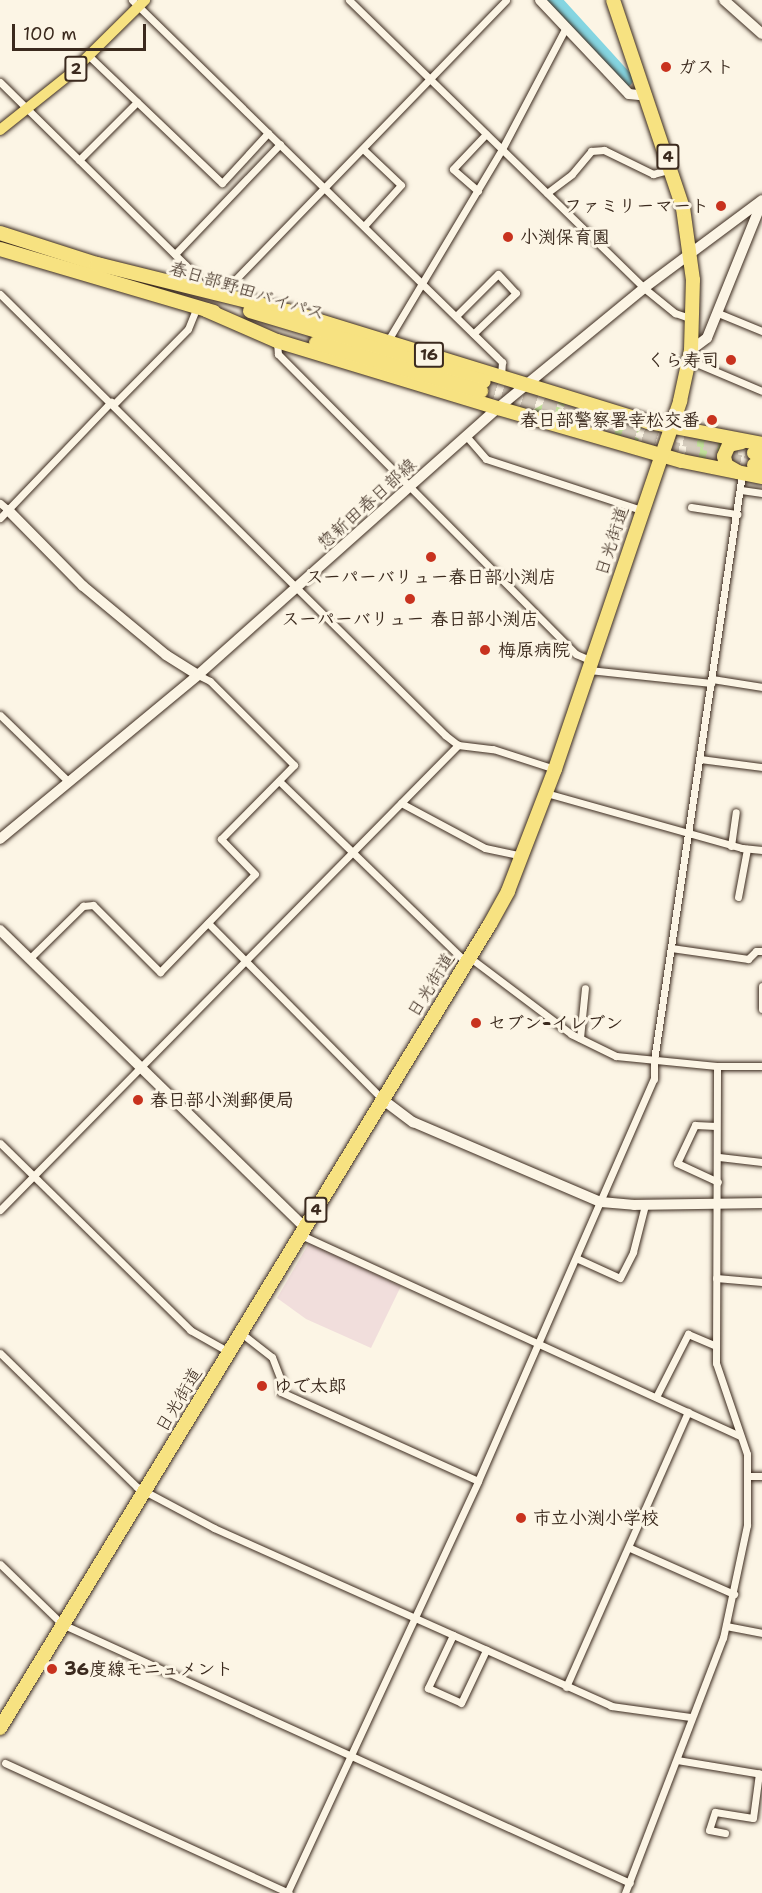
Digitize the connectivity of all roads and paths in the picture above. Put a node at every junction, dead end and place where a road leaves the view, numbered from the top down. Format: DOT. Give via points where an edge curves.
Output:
graph roads {
  1 [pos="349,0"];
  2 [pos="506,0"];
  3 [pos="540,0"];
  4 [pos="613,0"];
  5 [pos="724,0"];
  6 [pos="138,2"];
  7 [pos="566,27"];
  8 [pos="762,34"];
  9 [pos="89,57"];
  10 [pos="430,80"];
  11 [pos="0,82"];
  12 [pos="647,96"];
  13 [pos="137,102"];
  14 [pos="27,109"];
  15 [pos="0,130"];
  16 [pos="268,133"];
  17 [pos="486,134"];
  18 [pos="280,144"];
  19 [pos="363,149"];
  20 [pos="502,150"];
  21 [pos="79,160"];
  22 [pos="672,169"];
  23 [pos="325,188"];
  24 [pos="478,191"];
  25 [pos="547,193"];
  26 [pos="761,208"];
  27 [pos="364,226"];
  28 [pos="0,233"];
  29 [pos="0,249"];
  30 [pos="175,255"];
  31 [pos="691,256"];
  32 [pos="97,264"];
  33 [pos="424,283"];
  34 [pos="644,288"];
  35 [pos="203,289"];
  36 [pos="0,294"];
  37 [pos="226,296"];
  38 [pos="201,308"];
  39 [pos="718,313"];
  40 [pos="456,316"];
  41 [pos="692,320"];
  42 [pos="762,331"];
  43 [pos="473,334"];
  44 [pos="277,341"];
  45 [pos="387,342"];
  46 [pos="690,355"];
  47 [pos="501,377"];
  48 [pos="526,386"];
  49 [pos="762,391"];
  50 [pos="113,403"];
  51 [pos="498,408"];
  52 [pos="670,427"];
  53 [pos="467,437"];
  54 [pos="745,441"];
  55 [pos="660,455"];
  56 [pos="759,456"];
  57 [pos="742,474"];
  58 [pos="762,477"];
  59 [pos="412,486"];
  60 [pos="741,490"];
  61 [pos="762,493"];
  62 [pos="691,507"];
  63 [pos="3,510"];
  64 [pos="641,510"];
  65 [pos="737,514"];
  66 [pos="299,587"];
  67 [pos="591,666"];
  68 [pos="198,675"];
  69 [pos="712,681"];
  70 [pos="762,687"];
  71 [pos="0,715"];
  72 [pos="458,745"];
  73 [pos="700,759"];
  74 [pos="762,767"];
  75 [pos="555,769"];
  76 [pos="279,781"];
  77 [pos="69,782"];
  78 [pos="546,793"];
  79 [pos="401,803"];
  80 [pos="736,812"];
  81 [pos="688,834"];
  82 [pos="0,839"];
  83 [pos="731,846"];
  84 [pos="747,849"];
  85 [pos="762,850"];
  86 [pos="352,854"];
  87 [pos="522,856"];
  88 [pos="738,897"];
  89 [pos="208,923"];
  90 [pos="0,930"];
  91 [pos="672,948"];
  92 [pos="762,951"];
  93 [pos="29,959"];
  94 [pos="467,960"];
  95 [pos="247,963"];
  96 [pos="762,986"];
  97 [pos="585,988"];
  98 [pos="762,1009"];
  99 [pos="580,1038"];
  100 [pos="654,1060"];
  101 [pos="717,1066"];
  102 [pos="762,1066"];
  103 [pos="141,1069"];
  104 [pos="382,1099"];
  105 [pos="716,1126"];
  106 [pos="0,1143"];
  107 [pos="718,1157"];
  108 [pos="762,1162"];
  109 [pos="34,1177"];
  110 [pos="718,1182"];
  111 [pos="601,1202"];
  112 [pos="717,1202"];
  113 [pos="762,1203"];
  114 [pos="645,1205"];
  115 [pos="0,1210"];
  116 [pos="303,1232"];
  117 [pos="576,1258"];
  118 [pos="716,1278"];
  119 [pos="762,1282"];
  120 [pos="241,1333"];
  121 [pos="537,1343"];
  122 [pos="716,1346"];
  123 [pos="229,1352"];
  124 [pos="0,1353"];
  125 [pos="656,1397"];
  126 [pos="688,1412"];
  127 [pos="740,1436"];
  128 [pos="748,1476"];
  129 [pos="762,1476"];
  130 [pos="478,1480"];
  131 [pos="146,1489"];
  132 [pos="630,1548"];
  133 [pos="0,1564"];
  134 [pos="734,1594"];
  135 [pos="416,1618"];
  136 [pos="62,1624"];
  137 [pos="726,1626"];
  138 [pos="762,1633"];
  139 [pos="453,1635"];
  140 [pos="486,1650"];
  141 [pos="566,1687"];
  142 [pos="690,1717"];
  143 [pos="0,1728"];
  144 [pos="350,1754"];
  145 [pos="677,1760"];
  146 [pos="5,1763"];
  147 [pos="760,1773"];
  148 [pos="725,1833"];
  149 [pos="630,1883"];
  150 [pos="288,1893"];
  151 [pos="625,1893"];
  1 -- 10 [label="street"];
  2 -- 10 [label="street"];
  3 -- 7 [label="street"];
  4 -- 12 [label="highway, 4"];
  5 -- 8 [label="street"];
  6 -- 9 [label="main road, 2"];
  6 -- 16 [label="street"];
  7 -- 12 [label="street" via="629,94"];
  7 -- 20 [label="street"];
  9 -- 13 [label="street"];
  9 -- 14 [label="main road, 2"];
  10 -- 17 [label="street"];
  10 -- 19 [label="street"];
  11 -- 14 [label="street"];
  12 -- 22 [label="highway, 4"];
  13 -- 16 [label="street" via="222,183"];
  13 -- 21 [label="street"];
  14 -- 15 [label="main road, 2"];
  14 -- 21 [label="street"];
  16 -- 18 [label="street"];
  17 -- 20 [label="street"];
  17 -- 24 [label="street" via="453,169"];
  18 -- 23 [label="street"];
  18 -- 30 [label="street"];
  19 -- 23 [label="street"];
  19 -- 27 [label="street" via="401,185"];
  20 -- 24 [label="street"];
  20 -- 25 [label="street"];
  21 -- 30 [label="street"];
  22 -- 25 [label="street" via="653,174 604,150 591,151 572,174"];
  22 -- 31 [label="highway, 4"];
  23 -- 27 [label="street"];
  23 -- 37 [label="street" via="231,285"];
  24 -- 33 [label="street"];
  25 -- 34 [label="street"];
  26 -- 31 [label="street, 惣新田春日部線"];
  26 -- 39 [label="street, 日光街道"];
  27 -- 33 [label="street"];
  28 -- 32 [label="highway, 春日部野田バイパス / 16"];
  29 -- 38 [label="highway, 春日部野田バイパス / 16"];
  30 -- 35 [label="street"];
  31 -- 34 [label="street, 惣新田春日部線"];
  31 -- 41 [label="highway, 4"];
  32 -- 35 [label="highway, 16"];
  32 -- 38 [label="highway, 春日部野田バイパス / 16" via="482,386"];
  33 -- 40 [label="street"];
  33 -- 45 [label="street"];
  34 -- 41 [label="street" via="675,313"];
  34 -- 48 [label="street, 惣新田春日部線"];
  35 -- 37 [label="highway, 16"];
  36 -- 50 [label="street"];
  37 -- 45 [label="highway, 16"];
  38 -- 44 [label="highway, 16"];
  38 -- 50 [label="street" via="188,328"];
  39 -- 42 [label="street"];
  39 -- 46 [label="street, 日光街道" via="707,338"];
  40 -- 43 [label="street"];
  40 -- 43 [label="street" via="498,274 504,280 516,293"];
  41 -- 46 [label="highway, 4"];
  43 -- 47 [label="street" via="502,362"];
  44 -- 51 [label="highway, 16"];
  44 -- 59 [label="street" via="278,354"];
  45 -- 47 [label="highway, 16"];
  46 -- 49 [label="street"];
  46 -- 52 [label="highway, 日光街道 / 4"];
  47 -- 48 [label="highway, 16"];
  48 -- 51 [label="street, 惣新田春日部線"];
  48 -- 52 [label="highway, 16"];
  50 -- 63 [label="street"];
  50 -- 66 [label="street"];
  51 -- 53 [label="street, 惣新田春日部線"];
  51 -- 55 [label="highway, 16"];
  52 -- 54 [label="highway, 16"];
  52 -- 55 [label="highway, 日光街道 / 4"];
  53 -- 59 [label="street, 惣新田春日部線"];
  53 -- 64 [label="street" via="486,459"];
  54 -- 56 [label="highway, 16"];
  54 -- 57 [label="highway" via="729,445 724,456 726,465"];
  55 -- 57 [label="highway, 16"];
  55 -- 64 [label="highway, 日光街道 / 4"];
  57 -- 58 [label="highway, 16"];
  57 -- 60 [label="street"];
  59 -- 66 [label="street, 惣新田春日部線"];
  59 -- 67 [label="street" via="422,501"];
  60 -- 61 [label="street"];
  60 -- 65 [label="street"];
  62 -- 65 [label="street"];
  63 -- 68 [label="street" via="83,586 166,655"];
  64 -- 67 [label="highway, 日光街道 / 4"];
  65 -- 69 [label="street"];
  66 -- 68 [label="street, 惣新田春日部線"];
  66 -- 72 [label="street"];
  67 -- 69 [label="street"];
  67 -- 75 [label="highway, 日光街道 / 4"];
  68 -- 76 [label="street" via="210,681 294,765"];
  68 -- 77 [label="street, 惣新田春日部線"];
  69 -- 70 [label="street"];
  69 -- 73 [label="street"];
  71 -- 77 [label="street"];
  72 -- 75 [label="street" via="493,749"];
  72 -- 79 [label="street"];
  73 -- 74 [label="street"];
  73 -- 81 [label="street"];
  75 -- 78 [label="highway, 日光街道 / 4"];
  76 -- 86 [label="street"];
  76 -- 89 [label="street" via="221,839 255,874"];
  77 -- 82 [label="street, 惣新田春日部線"];
  78 -- 81 [label="street"];
  78 -- 87 [label="highway, 日光街道 / 4"];
  79 -- 86 [label="street"];
  79 -- 87 [label="street" via="485,848"];
  80 -- 83 [label="street"];
  81 -- 83 [label="street"];
  81 -- 91 [label="street"];
  83 -- 84 [label="street"];
  84 -- 85 [label="street"];
  84 -- 88 [label="street"];
  86 -- 94 [label="street"];
  86 -- 95 [label="street"];
  87 -- 94 [label="highway, 日光街道 / 4" via="508,891"];
  89 -- 93 [label="street" via="160,972 93,905 83,906"];
  89 -- 95 [label="street"];
  90 -- 93 [label="street"];
  91 -- 92 [label="street" via="748,959"];
  91 -- 100 [label="street"];
  93 -- 103 [label="street"];
  94 -- 99 [label="street"];
  94 -- 104 [label="highway, 日光街道 / 4"];
  95 -- 103 [label="street"];
  95 -- 104 [label="street"];
  96 -- 98 [label="street"];
  97 -- 99 [label="street"];
  99 -- 100 [label="street" via="616,1056"];
  100 -- 101 [label="street"];
  100 -- 111 [label="street" via="654,1079"];
  101 -- 102 [label="street"];
  101 -- 105 [label="street"];
  103 -- 109 [label="street"];
  103 -- 116 [label="street"];
  104 -- 111 [label="street" via="414,1122"];
  104 -- 116 [label="highway, 日光街道 / 4"];
  105 -- 107 [label="street"];
  105 -- 110 [label="street" via="695,1125 677,1163"];
  106 -- 109 [label="street"];
  107 -- 108 [label="street"];
  107 -- 110 [label="street"];
  109 -- 115 [label="street"];
  109 -- 123 [label="street" via="190,1330"];
  110 -- 112 [label="street"];
  111 -- 114 [label="street"];
  111 -- 117 [label="street"];
  112 -- 113 [label="street"];
  112 -- 114 [label="street"];
  112 -- 118 [label="street"];
  114 -- 117 [label="street" via="633,1252 620,1278"];
  116 -- 120 [label="highway, 日光街道 / 4"];
  116 -- 121 [label="street"];
  117 -- 121 [label="street"];
  118 -- 119 [label="street"];
  118 -- 122 [label="street"];
  120 -- 123 [label="highway, 日光街道 / 4"];
  120 -- 130 [label="street" via="272,1357 281,1380 280,1392"];
  121 -- 125 [label="street"];
  121 -- 130 [label="street"];
  122 -- 125 [label="street" via="688,1334"];
  122 -- 127 [label="street" via="716,1363"];
  123 -- 131 [label="highway, 日光街道 / 4"];
  124 -- 131 [label="street" via="137,1487"];
  125 -- 126 [label="street"];
  126 -- 127 [label="street"];
  126 -- 132 [label="street"];
  127 -- 128 [label="street" via="747,1454"];
  128 -- 129 [label="street"];
  128 -- 134 [label="street" via="747,1525"];
  130 -- 135 [label="street"];
  131 -- 135 [label="street" via="214,1528"];
  131 -- 136 [label="highway, 日光街道 / 4"];
  132 -- 134 [label="street"];
  132 -- 141 [label="street"];
  133 -- 136 [label="street"];
  134 -- 137 [label="street"];
  135 -- 139 [label="street"];
  135 -- 144 [label="street"];
  136 -- 143 [label="highway, 日光街道 / 4"];
  136 -- 144 [label="street"];
  137 -- 138 [label="street"];
  137 -- 142 [label="street"];
  139 -- 140 [label="street"];
  139 -- 140 [label="street" via="428,1688 461,1703"];
  140 -- 141 [label="street"];
  141 -- 142 [label="street" via="611,1706"];
  142 -- 145 [label="street"];
  144 -- 149 [label="street"];
  144 -- 150 [label="street"];
  145 -- 147 [label="street"];
  145 -- 149 [label="street"];
  146 -- 150 [label="street"];
  147 -- 148 [label="street" via="753,1818 715,1812 709,1830"];
  149 -- 151 [label="street"];
}
